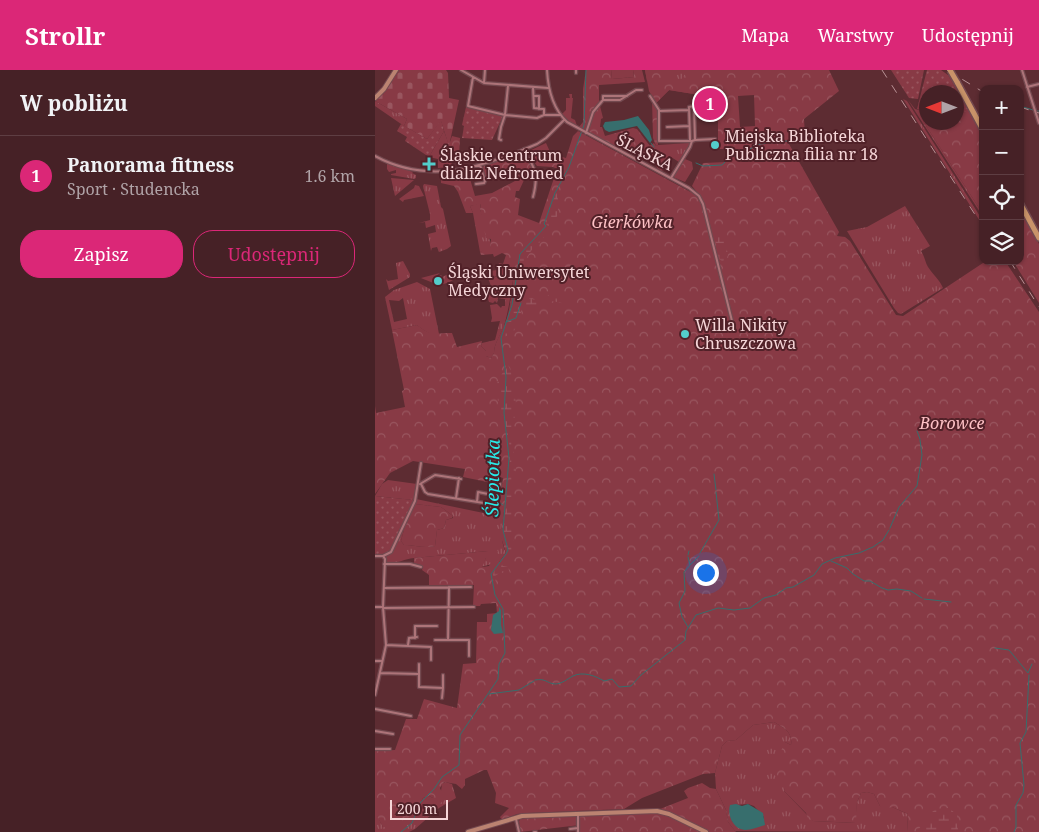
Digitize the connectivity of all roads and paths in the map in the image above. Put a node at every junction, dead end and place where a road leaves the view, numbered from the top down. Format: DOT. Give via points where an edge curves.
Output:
graph roads {
  1 [pos="395,70"];
  2 [pos="461,70"];
  3 [pos="485,70"];
  4 [pos="547,70"];
  5 [pos="950,70"];
  6 [pos="1022,70"];
  7 [pos="473,77"];
  8 [pos="484,83"];
  9 [pos="1039,84"];
  10 [pos="508,86"];
  11 [pos="533,87"];
  12 [pos="1027,87"];
  13 [pos="549,88"];
  14 [pos="642,90"];
  15 [pos="534,96"];
  16 [pos="650,96"];
  17 [pos="375,98"];
  18 [pos="539,109"];
  19 [pos="659,110"];
  20 [pos="689,110"];
  21 [pos="560,114"];
  22 [pos="505,115"];
  23 [pos="544,115"];
  24 [pos="564,120"];
  25 [pos="979,123"];
  26 [pos="1039,123"];
  27 [pos="667,126"];
  28 [pos="689,126"];
  29 [pos="586,134"];
  30 [pos="715,139"];
  31 [pos="501,140"];
  32 [pos="693,140"];
  33 [pos="525,149"];
  34 [pos="375,156"];
  35 [pos="480,165"];
  36 [pos="671,178"];
  37 [pos="476,184"];
  38 [pos="533,197"];
  39 [pos="1024,204"];
  40 [pos="1024,210"];
  41 [pos="1039,232"];
  42 [pos="1039,238"];
  43 [pos="733,325"];
  44 [pos="421,463"];
  45 [pos="495,476"];
  46 [pos="419,484"];
  47 [pos="494,486"];
  48 [pos="493,494"];
  49 [pos="456,498"];
  50 [pos="498,498"];
  51 [pos="477,502"];
  52 [pos="491,504"];
  53 [pos="490,512"];
  54 [pos="495,513"];
  55 [pos="375,556"];
  56 [pos="383,556"];
  57 [pos="385,564"];
  58 [pos="421,568"];
  59 [pos="449,587"];
  60 [pos="471,587"];
  61 [pos="384,588"];
  62 [pos="375,607"];
  63 [pos="474,607"];
  64 [pos="383,608"];
  65 [pos="449,609"];
  66 [pos="437,626"];
  67 [pos="435,640"];
  68 [pos="448,640"];
  69 [pos="386,644"];
  70 [pos="408,645"];
  71 [pos="469,656"];
  72 [pos="375,660"];
  73 [pos="382,660"];
  74 [pos="431,660"];
  75 [pos="419,664"];
  76 [pos="380,673"];
  77 [pos="419,674"];
  78 [pos="443,675"];
  79 [pos="376,687"];
  80 [pos="443,688"];
  81 [pos="375,695"];
  82 [pos="442,698"];
  83 [pos="375,709"];
  84 [pos="411,716"];
  85 [pos="375,731"];
  86 [pos="393,734"];
  87 [pos="375,749"];
  88 [pos="390,749"];
  89 [pos="578,814"];
  90 [pos="516,817"];
  91 [pos="570,828"];
  92 [pos="578,828"];
  93 [pos="519,831"];
  94 [pos="468,832"];
  95 [pos="578,832"];
  96 [pos="705,832"];
  1 -- 17 [label="street"];
  2 -- 7 [label="street"];
  3 -- 8 [label="street"];
  4 -- 13 [label="street, ŚLĄSKA"];
  5 -- 25 [label="main road, bridge"];
  6 -- 12 [label="street"];
  7 -- 8 [label="street"];
  7 -- 22 [label="street" via="468,106"];
  8 -- 10 [label="street"];
  9 -- 12 [label="street"];
  10 -- 11 [label="street"];
  10 -- 22 [label="street"];
  11 -- 13 [label="street"];
  11 -- 15 [label="street"];
  12 -- 26 [label="street"];
  13 -- 21 [label="street, ŚLĄSKA"];
  14 -- 29 [label="street" via="619,100 603,100 593,112"];
  15 -- 18 [label="street" via="534,108"];
  15 -- 18 [label="street" via="539,96"];
  16 -- 19 [label="street"];
  18 -- 23 [label="street" via="544,109"];
  19 -- 20 [label="street"];
  19 -- 32 [label="street" via="659,141"];
  20 -- 28 [label="street"];
  20 -- 32 [label="street" via="694,106"];
  21 -- 23 [label="street"];
  21 -- 24 [label="street, ŚLĄSKA"];
  22 -- 23 [label="street" via="537,118"];
  22 -- 31 [label="street" via="500,130"];
  24 -- 29 [label="street, ŚLĄSKA"];
  24 -- 33 [label="street" via="543,140"];
  27 -- 28 [label="street"];
  28 -- 32 [label="street"];
  29 -- 36 [label="street, ŚLĄSKA"];
  30 -- 32 [label="street"];
  32 -- 36 [label="street"];
  33 -- 35 [label="street"];
  33 -- 38 [label="street" via="537,178"];
  34 -- 35 [label="street" via="417,171 455,171"];
  35 -- 37 [label="street" via="485,181"];
  36 -- 43 [label="street, ŚLĄSKA" via="693,190 701,199"];
  39 -- 41 [label="main road"];
  40 -- 42 [label="main road"];
  44 -- 46 [label="street"];
  45 -- 47 [label="street"];
  46 -- 49 [label="street" via="428,494"];
  46 -- 49 [label="street" via="435,475 460,478"];
  46 -- 56 [label="street" via="391,552"];
  47 -- 48 [label="street"];
  47 -- 50 [label="street" via="500,486"];
  48 -- 51 [label="street" via="478,492"];
  48 -- 52 [label="street"];
  49 -- 51 [label="street"];
  51 -- 52 [label="street"];
  52 -- 53 [label="street"];
  52 -- 54 [label="street" via="496,505"];
  55 -- 56 [label="street"];
  56 -- 57 [label="street"];
  57 -- 58 [label="street" via="410,564"];
  57 -- 61 [label="street"];
  59 -- 60 [label="street"];
  59 -- 61 [label="street"];
  59 -- 65 [label="street"];
  61 -- 64 [label="street"];
  62 -- 64 [label="street"];
  63 -- 65 [label="street"];
  64 -- 65 [label="street"];
  64 -- 69 [label="street"];
  65 -- 68 [label="street"];
  66 -- 70 [label="street" via="415,626 416,637 408,638"];
  67 -- 68 [label="street"];
  68 -- 71 [label="street" via="469,640"];
  69 -- 70 [label="street"];
  69 -- 73 [label="street"];
  70 -- 74 [label="street" via="431,647"];
  72 -- 73 [label="street"];
  73 -- 76 [label="street"];
  75 -- 77 [label="street"];
  76 -- 77 [label="street"];
  76 -- 79 [label="street"];
  77 -- 80 [label="street" via="419,687"];
  78 -- 80 [label="street"];
  79 -- 81 [label="street"];
  80 -- 82 [label="street"];
  83 -- 84 [label="street"];
  85 -- 86 [label="street"];
  87 -- 88 [label="street"];
  89 -- 90 [label="street"];
  89 -- 92 [label="street"];
  89 -- 96 [label="street" via="661,812"];
  90 -- 93 [label="street"];
  90 -- 94 [label="street"];
  91 -- 92 [label="street"];
  92 -- 95 [label="street"];
}
